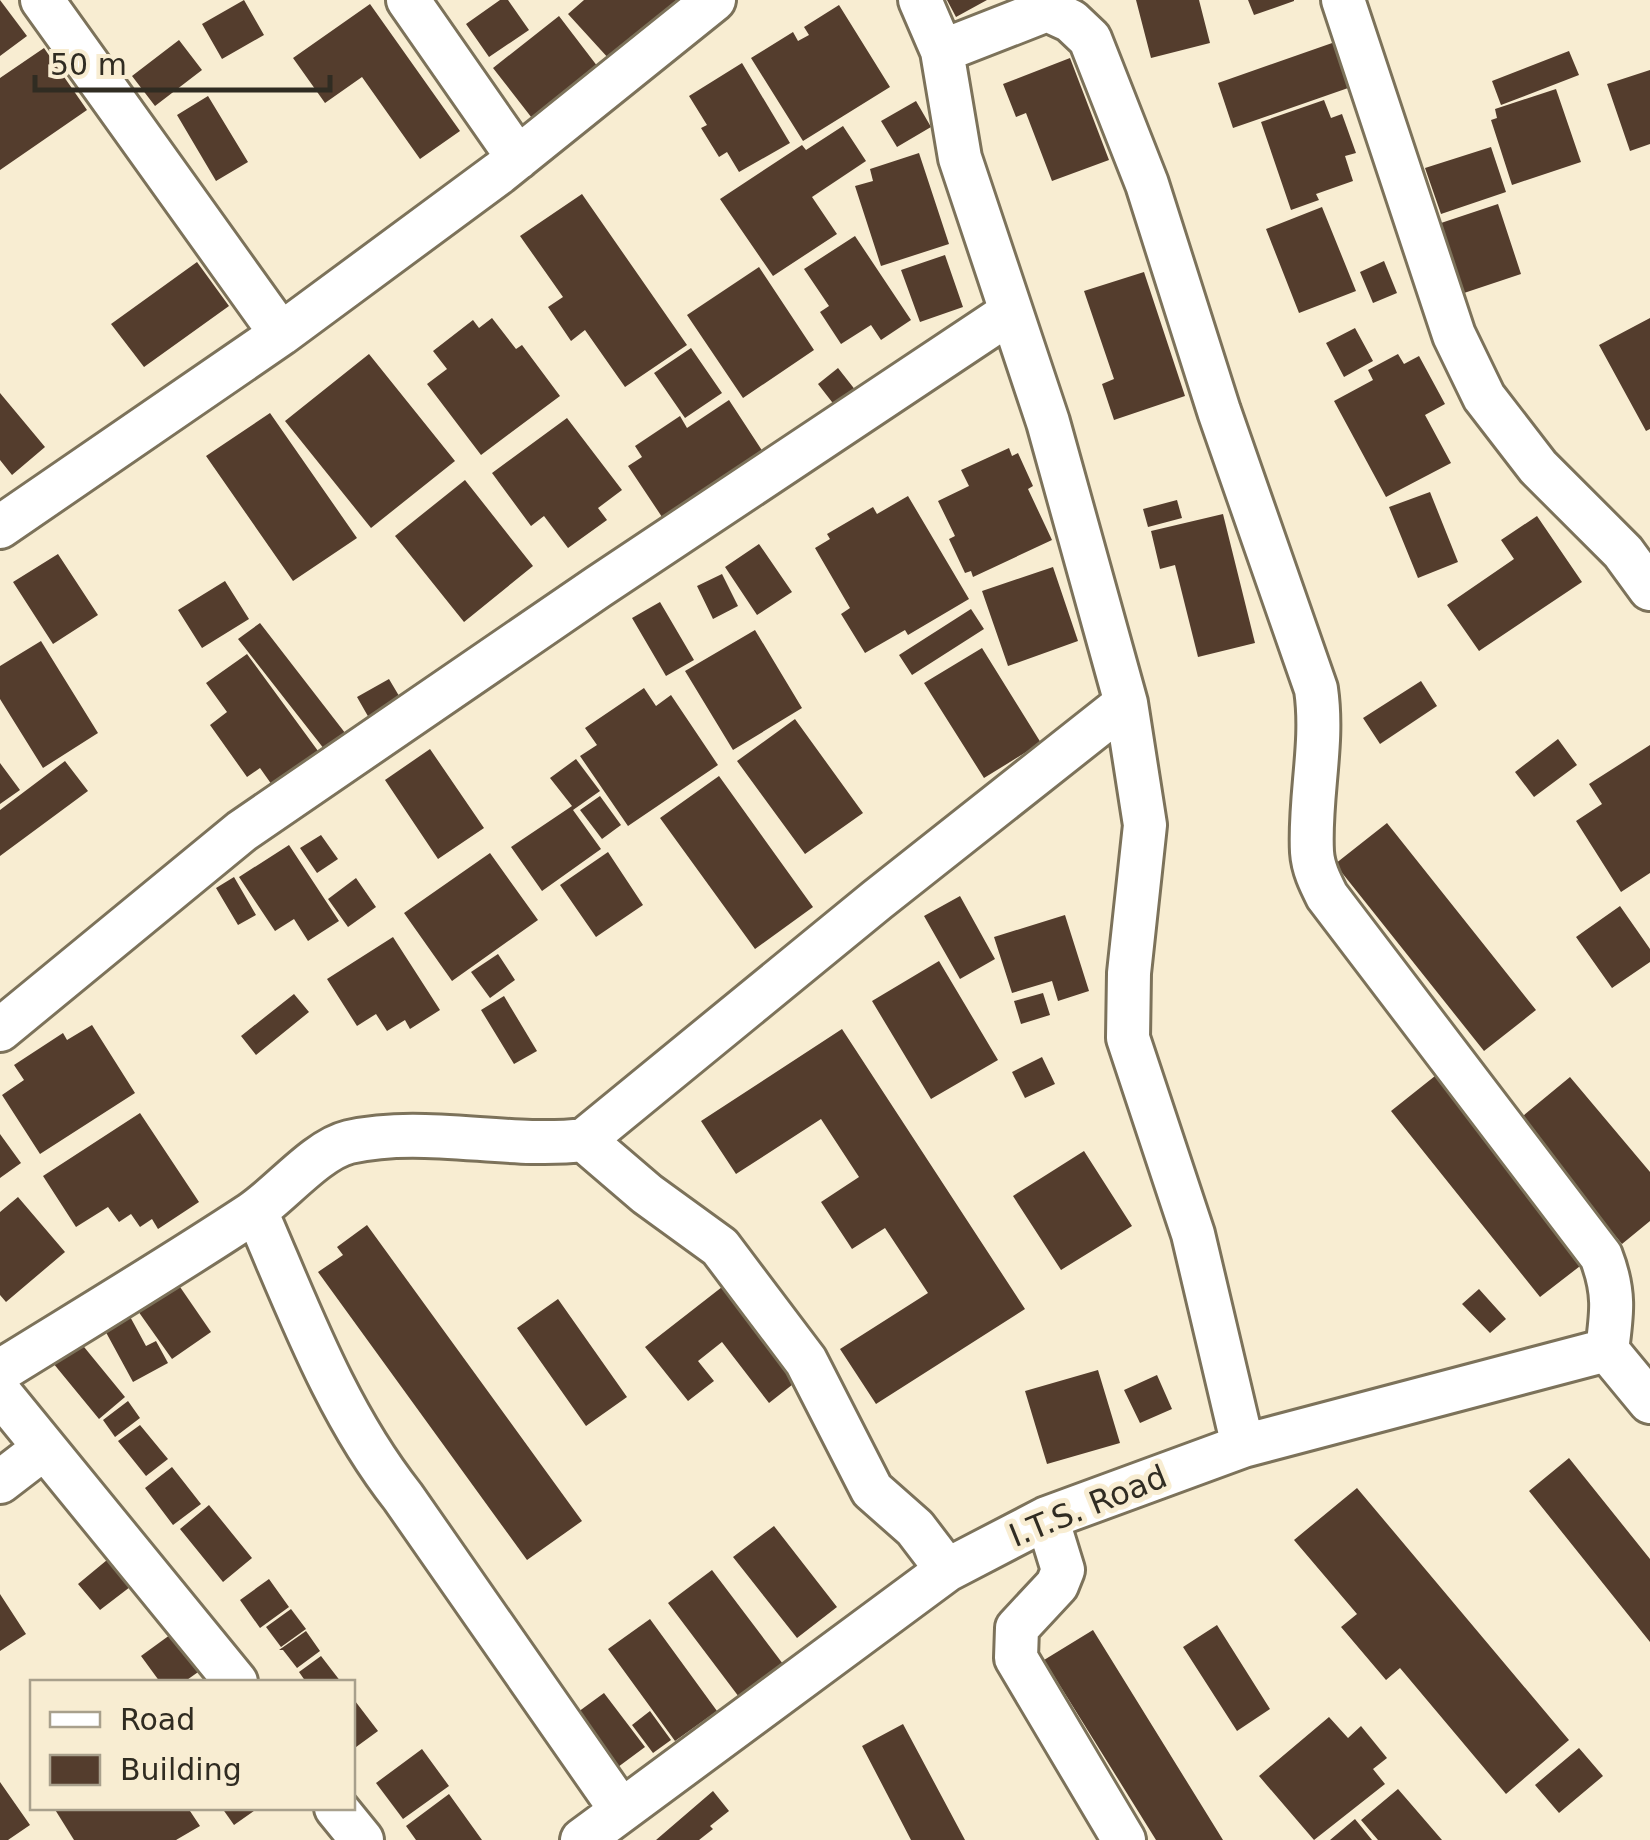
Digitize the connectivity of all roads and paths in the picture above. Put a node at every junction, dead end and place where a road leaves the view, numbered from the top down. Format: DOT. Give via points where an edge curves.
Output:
graph roads {
  1 [pos="42,0"];
  2 [pos="408,0"];
  3 [pos="714,0"];
  4 [pos="920,0"];
  5 [pos="1343,0"];
  6 [pos="942,51"];
  7 [pos="518,158"];
  8 [pos="1011,312"];
  9 [pos="281,334"];
  10 [pos="0,527"];
  11 [pos="1650,589"];
  12 [pos="1126,703"];
  13 [pos="0,1030"];
  14 [pos="584,1140"];
  15 [pos="256,1211"];
  16 [pos="1607,1350"];
  17 [pos="0,1371"];
  18 [pos="0,1393"];
  19 [pos="1650,1402"];
  20 [pos="1243,1446"];
  21 [pos="44,1449"];
  22 [pos="0,1482"];
  23 [pos="1047,1518"];
  24 [pos="947,1570"];
  25 [pos="234,1680"];
  26 [pos="338,1810"];
  27 [pos="621,1810"];
  28 [pos="362,1840"];
  29 [pos="582,1840"];
  30 [pos="1124,1840"];
  1 -- 9 [label="street"];
  2 -- 7 [label="street"];
  3 -- 7 [label="street"];
  4 -- 6 [label="street"];
  5 -- 11 [label="street" via="1454,335 1484,398"];
  6 -- 8 [label="street" via="960,158"];
  6 -- 16 [label="street" via="1047,10 1090,39 1147,184 1316,689 1317,876 1602,1256 1612,1283"];
  7 -- 9 [label="street"];
  8 -- 12 [label="street"];
  8 -- 13 [label="street" via="242,830"];
  9 -- 10 [label="street"];
  12 -- 14 [label="street"];
  12 -- 20 [label="street" via="1145,825 1128,1038 1193,1234"];
  14 -- 15 [label="street" via="545,1145 393,1136 345,1143"];
  14 -- 24 [label="street" via="720,1246 806,1361 872,1490"];
  15 -- 17 [label="street"];
  15 -- 27 [label="street" via="356,1430"];
  16 -- 19 [label="street"];
  16 -- 20 [label="street, I.T.S. Road"];
  18 -- 21 [label="street"];
  20 -- 23 [label="street, I.T.S. Road"];
  21 -- 22 [label="street"];
  21 -- 25 [label="street"];
  23 -- 24 [label="street, I.T.S. Road"];
  23 -- 30 [label="street" via="1063,1570 1017,1628 1016,1658"];
  24 -- 27 [label="street, I.T.S. Road"];
  26 -- 28 [label="street"];
  27 -- 29 [label="street, I.T.S. Road"];
}
